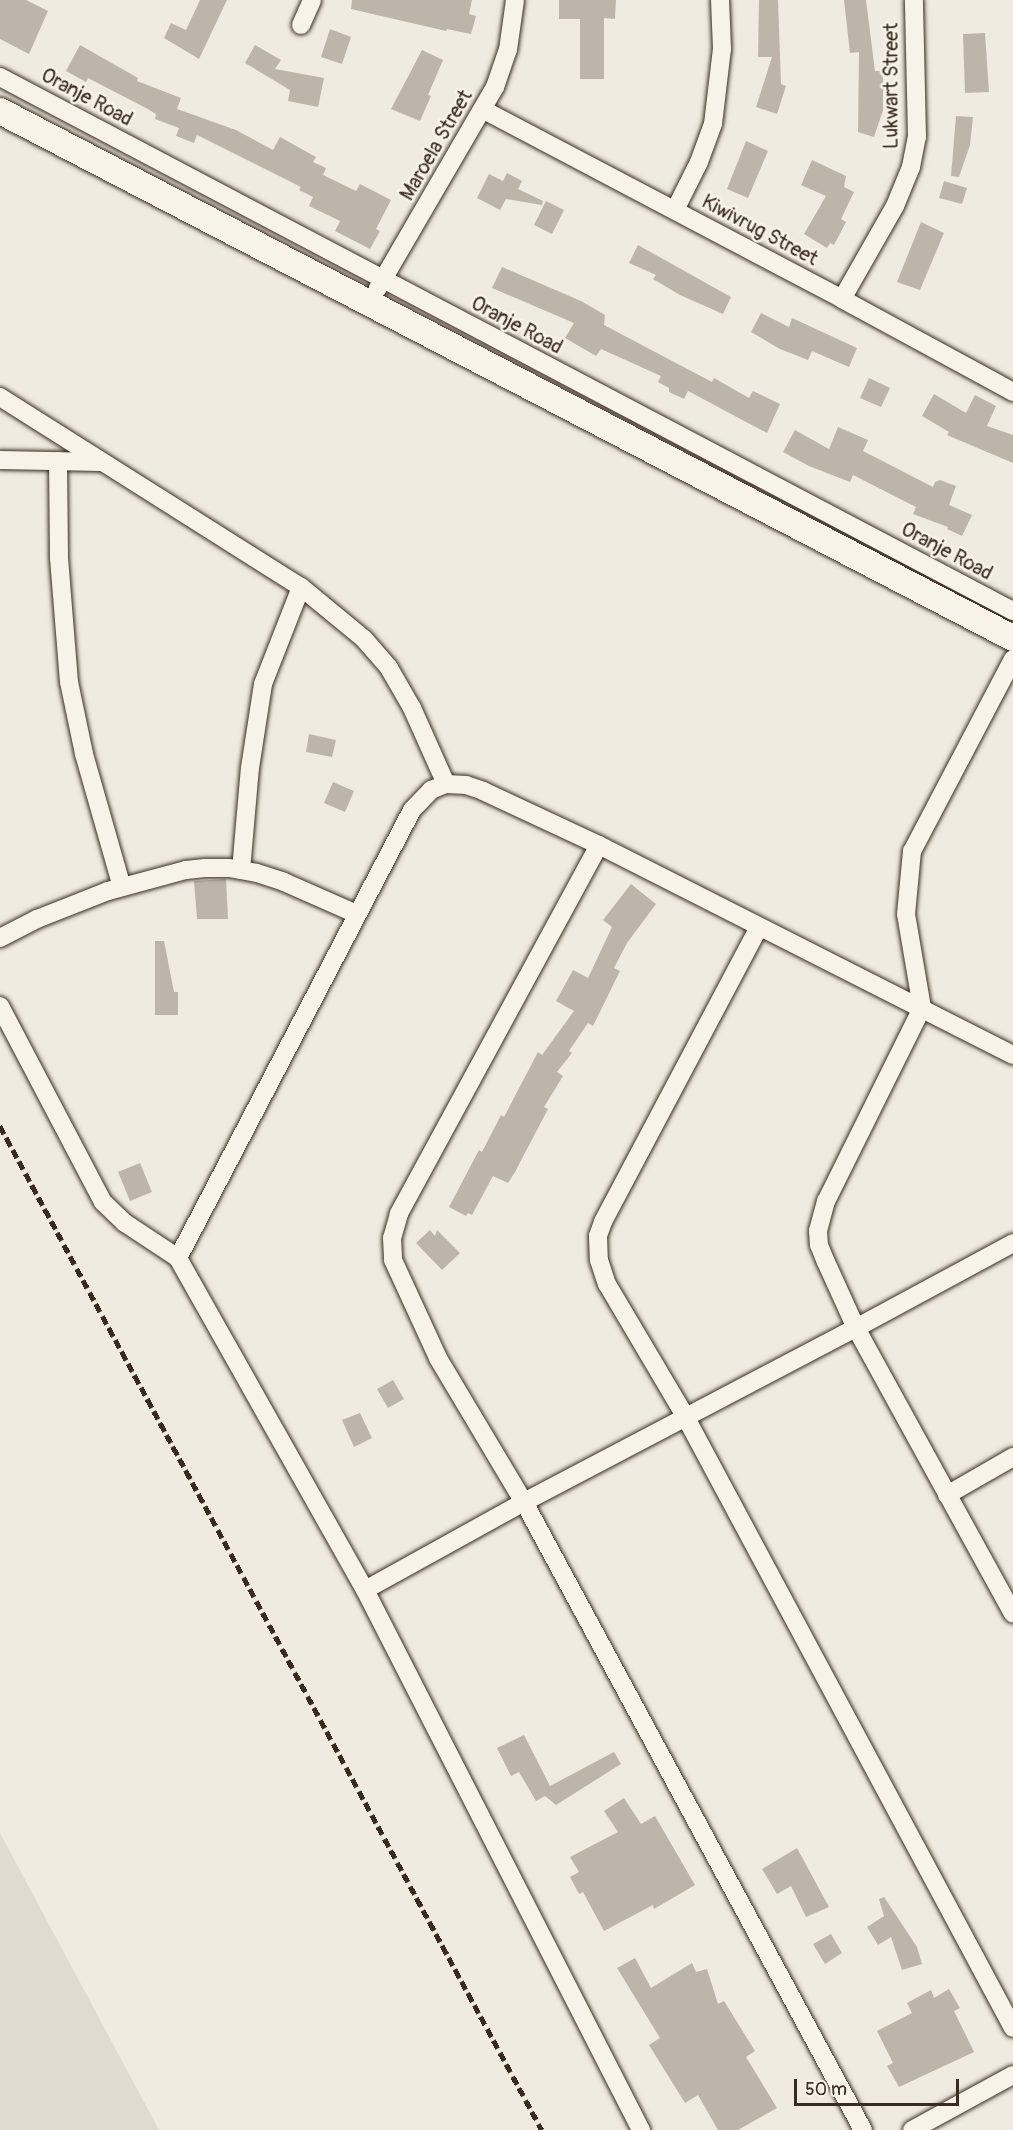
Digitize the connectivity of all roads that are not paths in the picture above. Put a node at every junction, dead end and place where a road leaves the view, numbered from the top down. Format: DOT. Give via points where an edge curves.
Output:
graph roads {
  1 [pos="312,0"];
  2 [pos="515,0"];
  3 [pos="720,0"];
  4 [pos="914,0"];
  5 [pos="301,25"];
  6 [pos="0,77"];
  7 [pos="484,110"];
  8 [pos="0,111"];
  9 [pos="675,210"];
  10 [pos="383,280"];
  11 [pos="842,298"];
  12 [pos="370,303"];
  13 [pos="1013,392"];
  14 [pos="0,397"];
  15 [pos="0,460"];
  16 [pos="58,461"];
  17 [pos="100,462"];
  18 [pos="301,587"];
  19 [pos="1013,611"];
  20 [pos="1013,638"];
  21 [pos="1013,658"];
  22 [pos="446,783"];
  23 [pos="599,845"];
  24 [pos="241,870"];
  25 [pos="122,887"];
  26 [pos="357,914"];
  27 [pos="759,927"];
  28 [pos="0,938"];
  29 [pos="0,1006"];
  30 [pos="922,1008"];
  31 [pos="1013,1055"];
  32 [pos="1013,1243"];
  33 [pos="178,1258"];
  34 [pos="856,1328"];
  35 [pos="685,1416"];
  36 [pos="1013,1457"];
  37 [pos="947,1495"];
  38 [pos="524,1502"];
  39 [pos="366,1590"];
  40 [pos="1013,1614"];
  41 [pos="1013,2028"];
  42 [pos="1013,2075"];
  43 [pos="641,2130"];
  44 [pos="864,2130"];
  45 [pos="912,2130"];
  1 -- 5 [label="street"];
  2 -- 7 [label="street, Maroela Street" via="508,50"];
  3 -- 9 [label="street" via="722,49 713,124"];
  4 -- 11 [label="street, Lukwart Street" via="918,137 911,167 895,206"];
  6 -- 10 [label="street, Oranje Road"];
  7 -- 9 [label="street, Kiwivrug Street"];
  7 -- 10 [label="street, Maroela Street"];
  8 -- 12 [label="street"];
  9 -- 11 [label="street, Kiwivrug Street"];
  10 -- 12 [label="street, Maroela Street"];
  10 -- 19 [label="street, Oranje Road"];
  11 -- 13 [label="street, Kiwivrug Street"];
  12 -- 20 [label="street"];
  14 -- 17 [label="street"];
  15 -- 16 [label="street"];
  16 -- 17 [label="street"];
  16 -- 25 [label="street" via="59,558 69,682 84,754"];
  17 -- 18 [label="street"];
  18 -- 22 [label="street" via="364,639 389,668"];
  18 -- 24 [label="street" via="263,684 250,768"];
  21 -- 30 [label="street" via="912,851 906,914"];
  22 -- 23 [label="street" via="483,791"];
  22 -- 26 [label="street" via="431,790 412,810"];
  23 -- 27 [label="street"];
  23 -- 38 [label="street" via="399,1214 392,1238 398,1276 438,1359"];
  24 -- 25 [label="street" via="186,870"];
  24 -- 26 [label="street" via="284,882"];
  25 -- 28 [label="street" via="37,919"];
  26 -- 33 [label="street"];
  27 -- 30 [label="street"];
  27 -- 35 [label="street" via="598,1236 599,1260 607,1284"];
  29 -- 33 [label="street" via="103,1202 125,1223"];
  30 -- 31 [label="street"];
  30 -- 34 [label="street" via="826,1201 818,1230 819,1245"];
  32 -- 34 [label="street"];
  33 -- 39 [label="street"];
  34 -- 35 [label="street"];
  34 -- 37 [label="street"];
  35 -- 38 [label="street"];
  35 -- 41 [label="street"];
  36 -- 37 [label="street"];
  37 -- 40 [label="street"];
  38 -- 39 [label="street"];
  38 -- 44 [label="street"];
  39 -- 43 [label="street"];
  42 -- 45 [label="street"];
}
